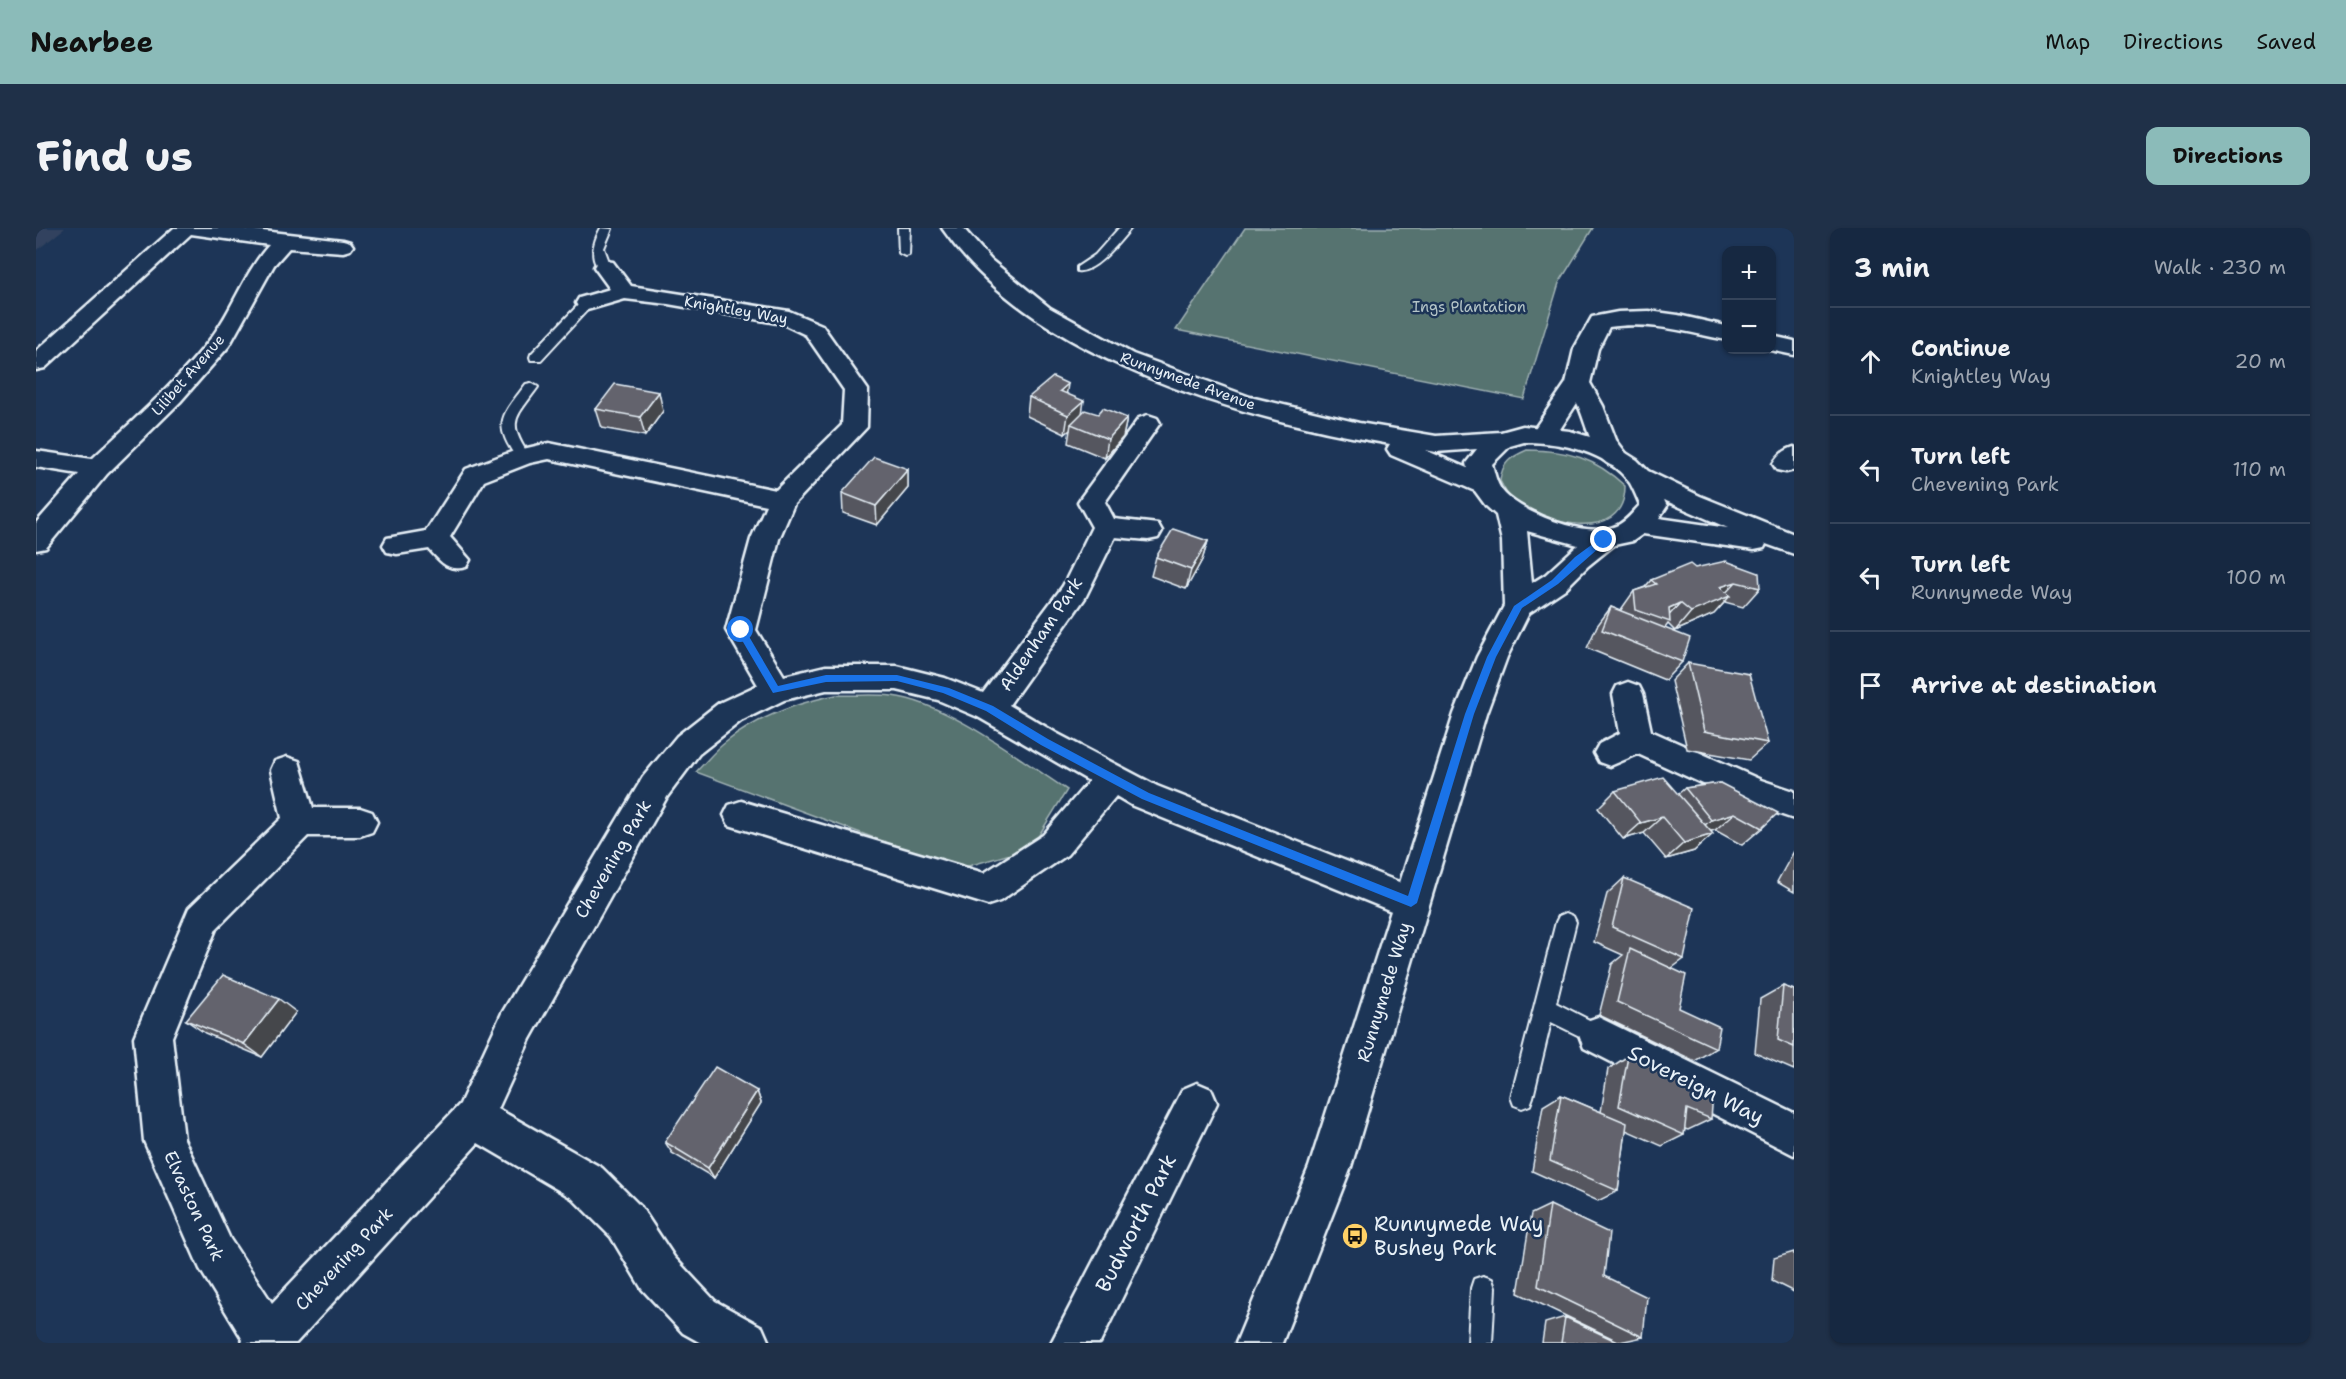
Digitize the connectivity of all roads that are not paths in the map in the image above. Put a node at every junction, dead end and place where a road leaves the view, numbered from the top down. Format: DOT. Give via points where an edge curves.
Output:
graph roads {
  1 [pos="186,228"];
  2 [pos="192,228"];
  3 [pos="904,228"];
  4 [pos="952,228"];
  5 [pos="1125,228"];
  6 [pos="606,229"];
  7 [pos="284,241"];
  8 [pos="343,246"];
  9 [pos="904,253"];
  10 [pos="605,267"];
  11 [pos="1081,269"];
  12 [pos="624,292"];
  13 [pos="586,303"];
  14 [pos="1722,332"];
  15 [pos="1776,344"];
  16 [pos="1794,348"];
  17 [pos="536,357"];
  18 [pos="37,363"];
  19 [pos="1578,383"];
  20 [pos="531,387"];
  21 [pos="1148,423"];
  22 [pos="1359,431"];
  23 [pos="1544,434"];
  24 [pos="1501,440"];
  25 [pos="523,457"];
  26 [pos="36,459"];
  27 [pos="1618,459"];
  28 [pos="98,468"];
  29 [pos="1639,477"];
  30 [pos="1484,485"];
  31 [pos="782,500"];
  32 [pos="1509,513"];
  33 [pos="1638,524"];
  34 [pos="1106,527"];
  35 [pos="1148,531"];
  36 [pos="435,539"];
  37 [pos="1604,540"];
  38 [pos="36,542"];
  39 [pos="397,545"];
  40 [pos="1794,546"];
  41 [pos="456,560"];
  42 [pos="1518,606"];
  43 [pos="776,690"];
  44 [pos="1628,694"];
  45 [pos="989,708"];
  46 [pos="287,770"];
  47 [pos="1111,779"];
  48 [pos="1794,805"];
  49 [pos="741,815"];
  50 [pos="300,822"];
  51 [pos="360,822"];
  52 [pos="1411,903"];
  53 [pos="1566,922"];
  54 [pos="1544,1007"];
  55 [pos="1598,1035"];
  56 [pos="1522,1097"];
  57 [pos="1197,1102"];
  58 [pos="474,1118"];
  59 [pos="1794,1135"];
  60 [pos="1483,1288"];
  61 [pos="267,1342"];
  62 [pos="746,1343"];
  63 [pos="1074,1343"];
  64 [pos="1259,1343"];
  65 [pos="1480,1343"];
  1 -- 18 [label="street"];
  2 -- 7 [label="street"];
  3 -- 9 [label="lane"];
  4 -- 22 [label="street, Runnymede Avenue" via="983,266 1042,313 1125,359 1242,403"];
  5 -- 11 [label="lane" via="1099,257"];
  6 -- 10 [label="lane" via="598,242 597,255"];
  7 -- 8 [label="street"];
  7 -- 28 [label="street, Lilibet Avenue" via="265,262 221,341 171,398"];
  10 -- 12 [label="street"];
  12 -- 13 [label="street, Knightley Way"];
  12 -- 31 [label="street, Knightley Way" via="789,318 814,330 856,390 854,427"];
  13 -- 17 [label="lane"];
  14 -- 19 [label="street" via="1661,318 1629,317 1600,322 1586,349"];
  15 -- 16 [label="street"];
  19 -- 23 [label="street"];
  19 -- 27 [label="street" via="1604,442"];
  20 -- 25 [label="lane" via="508,417 509,438"];
  21 -- 34 [label="street" via="1091,502"];
  22 -- 24 [label="street, Runnymede Avenue" via="1436,444"];
  22 -- 30 [label="street, Runnymede Avenue"];
  23 -- 24 [label="street, Runnymede Avenue"];
  23 -- 27 [label="street, Runnymede Avenue" via="1577,439"];
  24 -- 30 [label="street" via="1479,462"];
  25 -- 31 [label="street" via="549,451"];
  25 -- 36 [label="street" via="474,475"];
  26 -- 28 [label="street"];
  27 -- 29 [label="street"];
  28 -- 38 [label="street, Lilibet Avenue"];
  29 -- 33 [label="street" via="1654,506"];
  29 -- 40 [label="street"];
  30 -- 32 [label="street"];
  31 -- 43 [label="street, Knightley Way" via="765,539 741,630"];
  32 -- 37 [label="street" via="1553,531"];
  32 -- 42 [label="street, Runnymede Way" via="1516,541"];
  33 -- 37 [label="street"];
  33 -- 40 [label="street"];
  34 -- 35 [label="street"];
  34 -- 45 [label="street, Aldenham Park" via="1075,591"];
  36 -- 39 [label="street"];
  36 -- 41 [label="street"];
  37 -- 42 [label="street" via="1555,582"];
  42 -- 52 [label="street, Runnymede Way" via="1492,657 1470,714"];
  43 -- 45 [label="street, Chevening Park" via="826,678 897,678 945,690"];
  43 -- 58 [label="street, Chevening Park" via="730,712 688,745 655,787 516,1026"];
  44 -- 48 [label="street" via="1623,746"];
  45 -- 47 [label="street, Chevening Park"];
  46 -- 50 [label="street"];
  47 -- 49 [label="street" via="1055,845 988,890"];
  47 -- 52 [label="street, Chevening Park"];
  50 -- 51 [label="street"];
  50 -- 61 [label="street, Elvaston Park" via="202,919 153,1037 164,1141 215,1254"];
  52 -- 64 [label="street, Runnymede Way" via="1330,1167"];
  53 -- 54 [label="lane"];
  54 -- 55 [label="lane"];
  54 -- 56 [label="lane"];
  55 -- 59 [label="street, Sovereign Way"];
  57 -- 63 [label="street, Budworth Park"];
  58 -- 61 [label="street, Chevening Park"];
  58 -- 62 [label="street" via="587,1183 626,1222 658,1273 699,1317"];
  60 -- 65 [label="lane"];
}
